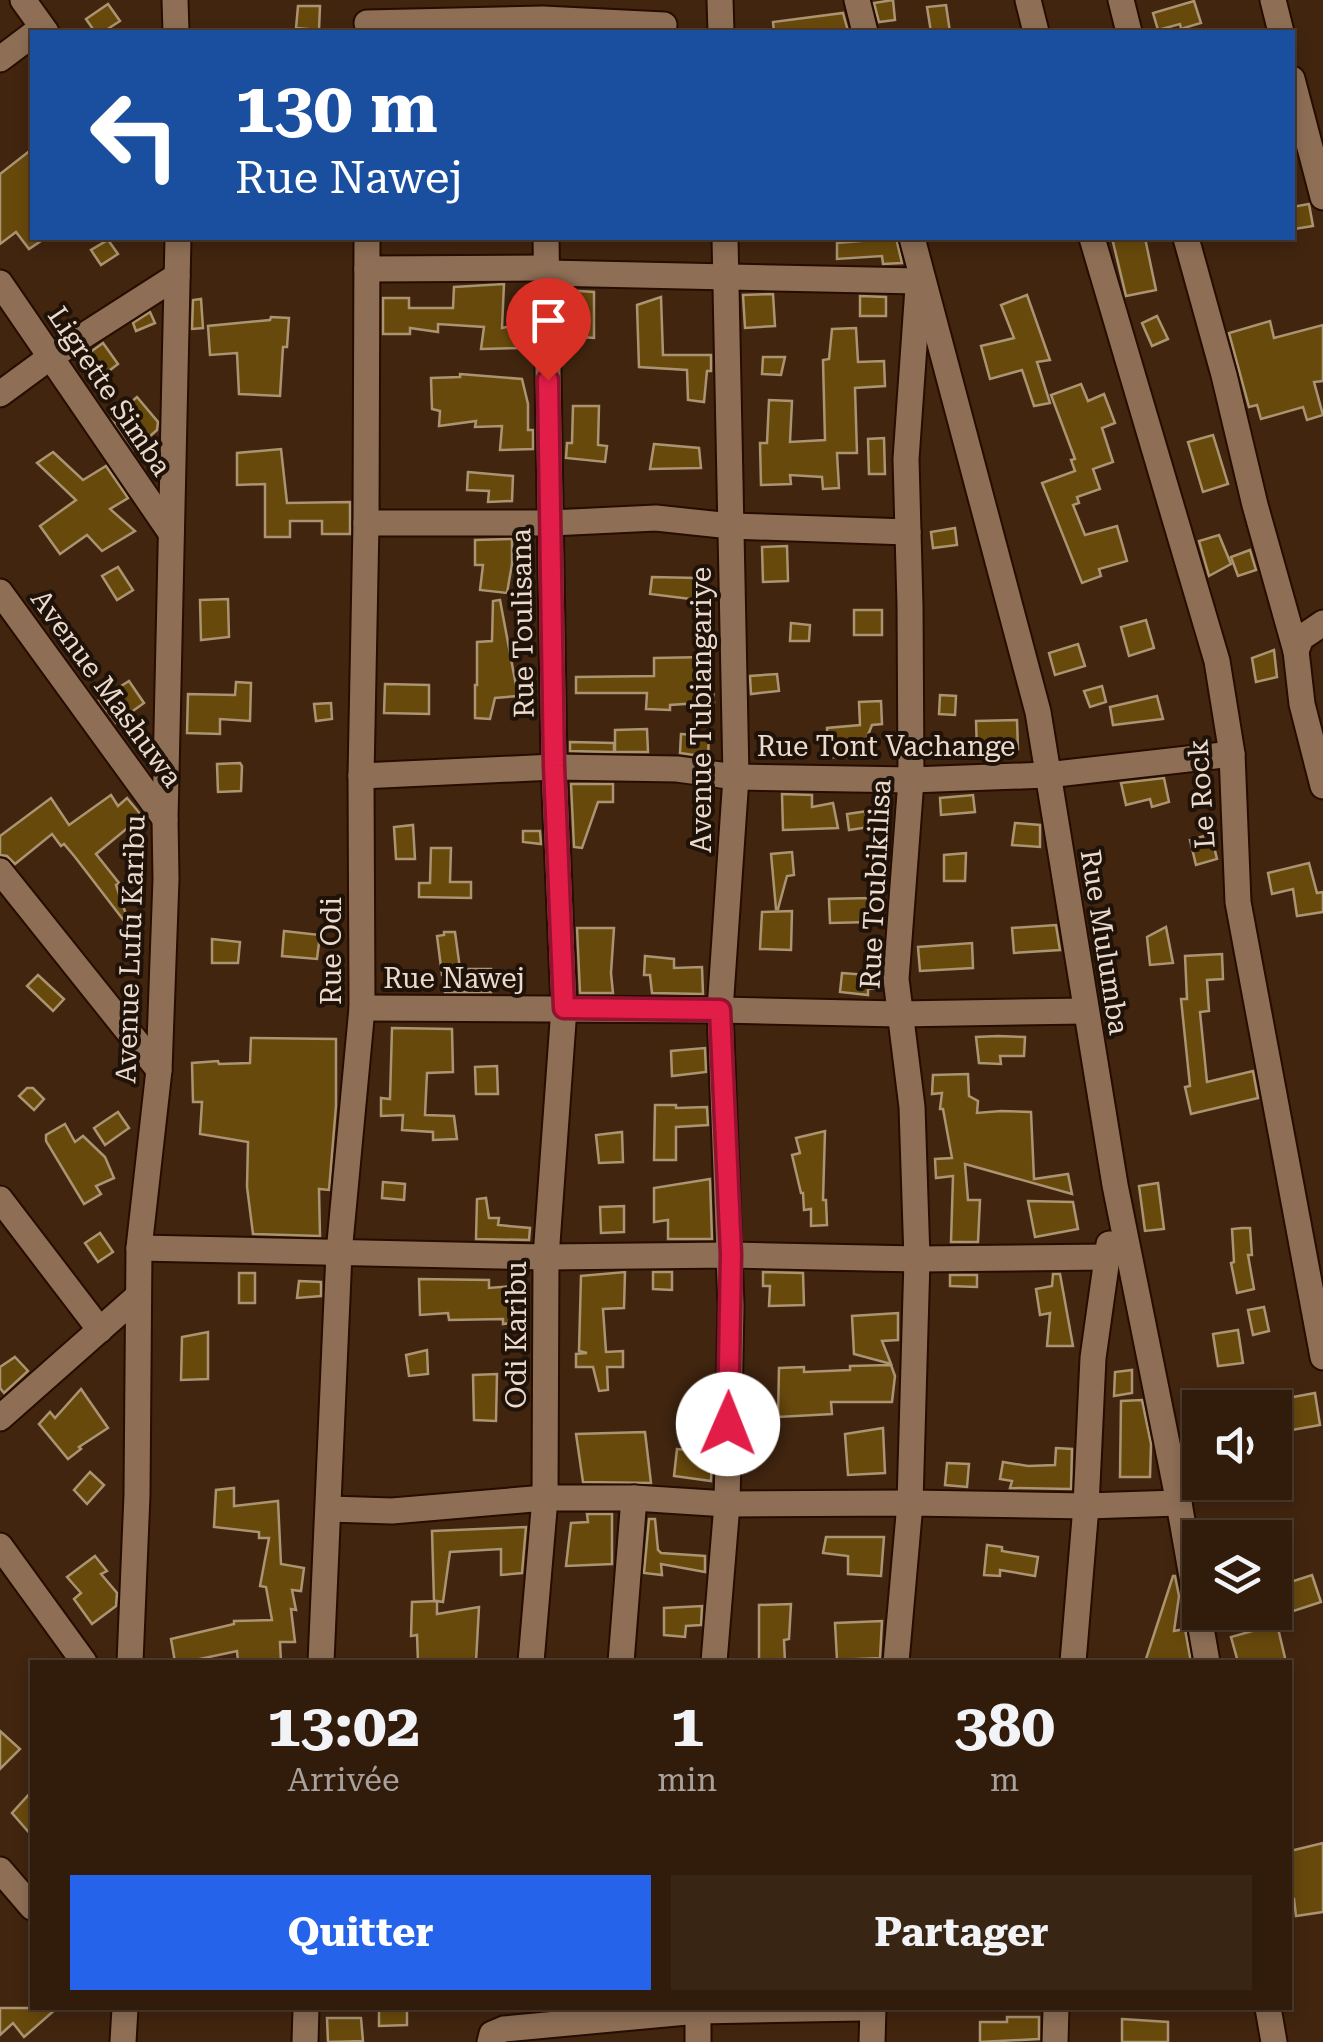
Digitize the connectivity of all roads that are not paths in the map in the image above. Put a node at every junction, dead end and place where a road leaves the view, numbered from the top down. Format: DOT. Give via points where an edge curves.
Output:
graph roads {
  1 [pos="23,0"];
  2 [pos="174,0"];
  3 [pos="720,0"];
  4 [pos="857,0"];
  5 [pos="1028,0"];
  6 [pos="1121,0"];
  7 [pos="1273,0"];
  8 [pos="543,17"];
  9 [pos="367,19"];
  10 [pos="664,24"];
  11 [pos="38,30"];
  12 [pos="176,30"];
  13 [pos="721,30"];
  14 [pos="864,30"];
  15 [pos="1036,30"];
  16 [pos="1128,30"];
  17 [pos="1280,30"];
  18 [pos="30,38"];
  19 [pos="0,60"];
  20 [pos="1295,90"];
  21 [pos="1323,197"];
  22 [pos="178,240"];
  23 [pos="367,240"];
  24 [pos="546,240"];
  25 [pos="725,240"];
  26 [pos="912,240"];
  27 [pos="1093,240"];
  28 [pos="1187,240"];
  29 [pos="367,269"];
  30 [pos="547,271"];
  31 [pos="919,274"];
  32 [pos="177,276"];
  33 [pos="726,278"];
  34 [pos="0,283"];
  35 [pos="50,358"];
  36 [pos="0,394"];
  37 [pos="550,523"];
  38 [pos="366,524"];
  39 [pos="731,526"];
  40 [pos="908,532"];
  41 [pos="170,533"];
  42 [pos="0,592"];
  43 [pos="1323,623"];
  44 [pos="1296,651"];
  45 [pos="1232,754"];
  46 [pos="554,766"];
  47 [pos="1048,775"];
  48 [pos="361,776"];
  49 [pos="736,777"];
  50 [pos="912,780"];
  51 [pos="1323,786"];
  52 [pos="165,819"];
  53 [pos="0,871"];
  54 [pos="362,1008"];
  55 [pos="564,1008"];
  56 [pos="720,1010"];
  57 [pos="1085,1011"];
  58 [pos="900,1014"];
  59 [pos="158,1070"];
  60 [pos="1115,1185"];
  61 [pos="0,1199"];
  62 [pos="139,1248"];
  63 [pos="338,1253"];
  64 [pos="731,1254"];
  65 [pos="546,1257"];
  66 [pos="1108,1257"];
  67 [pos="916,1259"];
  68 [pos="1315,1266"];
  69 [pos="138,1296"];
  70 [pos="100,1330"];
  71 [pos="1323,1356"];
  72 [pos="0,1418"];
  73 [pos="545,1498"];
  74 [pos="634,1498"];
  75 [pos="910,1502"];
  76 [pos="1179,1503"];
  77 [pos="727,1504"];
  78 [pos="1086,1506"];
  79 [pos="328,1509"];
  80 [pos="0,1546"];
  81 [pos="83,1660"];
  82 [pos="130,1660"];
  83 [pos="321,1660"];
  84 [pos="531,1660"];
  85 [pos="621,1660"];
  86 [pos="714,1660"];
  87 [pos="896,1660"];
  88 [pos="1073,1660"];
  89 [pos="1207,1660"];
  90 [pos="0,1870"];
  91 [pos="30,1905"];
  92 [pos="306,2010"];
  93 [pos="688,2010"];
  94 [pos="698,2010"];
  95 [pos="873,2010"];
  96 [pos="1056,2010"];
  97 [pos="1268,2010"];
  98 [pos="305,2042"];
  99 [pos="490,2042"];
  100 [pos="698,2042"];
  101 [pos="872,2042"];
  102 [pos="1055,2042"];
  103 [pos="1274,2042"];
  1 -- 11 [label="street"];
  2 -- 12 [label="street"];
  3 -- 13 [label="street"];
  4 -- 14 [label="street"];
  5 -- 15 [label="street"];
  6 -- 16 [label="street"];
  7 -- 17 [label="street"];
  8 -- 9 [label="street"];
  8 -- 10 [label="street"];
  18 -- 19 [label="street"];
  20 -- 21 [label="street"];
  22 -- 32 [label="street, Avenue Lufu Karibu"];
  23 -- 29 [label="street, Rue Odi"];
  24 -- 30 [label="street, Rue Toulisana"];
  25 -- 33 [label="street, Avenue Tubiangariye"];
  26 -- 31 [label="street, Rue Mulumba"];
  27 -- 45 [label="street, Le Rock" via="1217,660"];
  28 -- 44 [label="street"];
  29 -- 30 [label="street"];
  29 -- 38 [label="street, Rue Odi"];
  30 -- 33 [label="street"];
  30 -- 37 [label="street, Rue Toulisana"];
  31 -- 33 [label="street"];
  31 -- 40 [label="street, Rue Toubikilisa" via="906,460"];
  31 -- 47 [label="street, Rue Mulumba" via="1038,712"];
  32 -- 35 [label="street"];
  32 -- 41 [label="street, Avenue Lufu Karibu"];
  33 -- 39 [label="street, Avenue Tubiangariye"];
  34 -- 35 [label="street, Ligrette Simba"];
  35 -- 36 [label="street"];
  35 -- 41 [label="street, Ligrette Simba"];
  37 -- 38 [label="street"];
  37 -- 39 [label="street" via="656,518"];
  37 -- 46 [label="street, Rue Toulisana"];
  38 -- 48 [label="street, Rue Odi"];
  39 -- 40 [label="street"];
  39 -- 49 [label="street, Avenue Tubiangariye"];
  40 -- 50 [label="street, Rue Toubikilisa"];
  41 -- 52 [label="street, Avenue Lufu Karibu"];
  42 -- 52 [label="street, Avenue Mashuwa"];
  43 -- 44 [label="street" via="1301,638"];
  44 -- 51 [label="street"];
  45 -- 47 [label="street, Rue Tont Vachange"];
  45 -- 68 [label="street, Le Rock" via="1238,902"];
  46 -- 48 [label="street, Rue Tont Vachange"];
  46 -- 49 [label="street, Rue Tont Vachange"];
  46 -- 55 [label="street, Rue Toulisana"];
  47 -- 50 [label="street, Rue Tont Vachange"];
  47 -- 57 [label="street, Rue Mulumba"];
  48 -- 54 [label="street, Rue Odi"];
  49 -- 50 [label="street, Rue Tont Vachange"];
  49 -- 56 [label="street, Avenue Tubiangariye"];
  50 -- 58 [label="street, Rue Toubikilisa" via="896,979"];
  52 -- 59 [label="street, Avenue Lufu Karibu"];
  53 -- 59 [label="street"];
  54 -- 55 [label="street, Rue Nawej"];
  54 -- 63 [label="street, Rue Odi"];
  55 -- 56 [label="street, Rue Nawej"];
  55 -- 65 [label="street, Odi Karibu"];
  56 -- 58 [label="street, Rue Nawej"];
  56 -- 64 [label="street, Avenue Tubiangariye"];
  57 -- 58 [label="street, Rue Nawej"];
  57 -- 60 [label="street, Rue Mulumba"];
  58 -- 67 [label="street, Rue Toubikilisa" via="912,1106"];
  59 -- 62 [label="street, Avenue Lufu Karibu"];
  60 -- 66 [label="street"];
  60 -- 76 [label="street, Rue Mulumba"];
  61 -- 70 [label="street"];
  62 -- 63 [label="street"];
  62 -- 69 [label="street, Avenue Lufu Karibu"];
  63 -- 65 [label="street"];
  63 -- 79 [label="street, Rue Odi"];
  64 -- 65 [label="street"];
  64 -- 67 [label="street"];
  64 -- 77 [label="street, Avenue Tubiangariye"];
  65 -- 73 [label="street, Odi Karibu"];
  66 -- 67 [label="street"];
  66 -- 78 [label="street" via="1093,1358"];
  67 -- 75 [label="street, Rue Toubikilisa"];
  68 -- 71 [label="street, Le Rock"];
  69 -- 70 [label="street"];
  69 -- 82 [label="street, Avenue Lufu Karibu"];
  70 -- 72 [label="street"];
  73 -- 74 [label="street"];
  73 -- 79 [label="street" via="392,1511"];
  73 -- 84 [label="street, Odi Karibu"];
  74 -- 77 [label="street"];
  74 -- 85 [label="street"];
  75 -- 77 [label="street"];
  75 -- 78 [label="street"];
  75 -- 87 [label="street, Rue Toubikilisa"];
  76 -- 78 [label="street"];
  76 -- 89 [label="street, Rue Mulumba"];
  77 -- 86 [label="street, Avenue Tubiangariye"];
  78 -- 88 [label="street"];
  79 -- 83 [label="street, Rue Odi"];
  80 -- 81 [label="street"];
  90 -- 91 [label="street"];
  92 -- 98 [label="street"];
  93 -- 99 [label="street" via="504,2028"];
  94 -- 100 [label="street"];
  95 -- 101 [label="street"];
  96 -- 102 [label="street"];
  97 -- 103 [label="street"];
}
